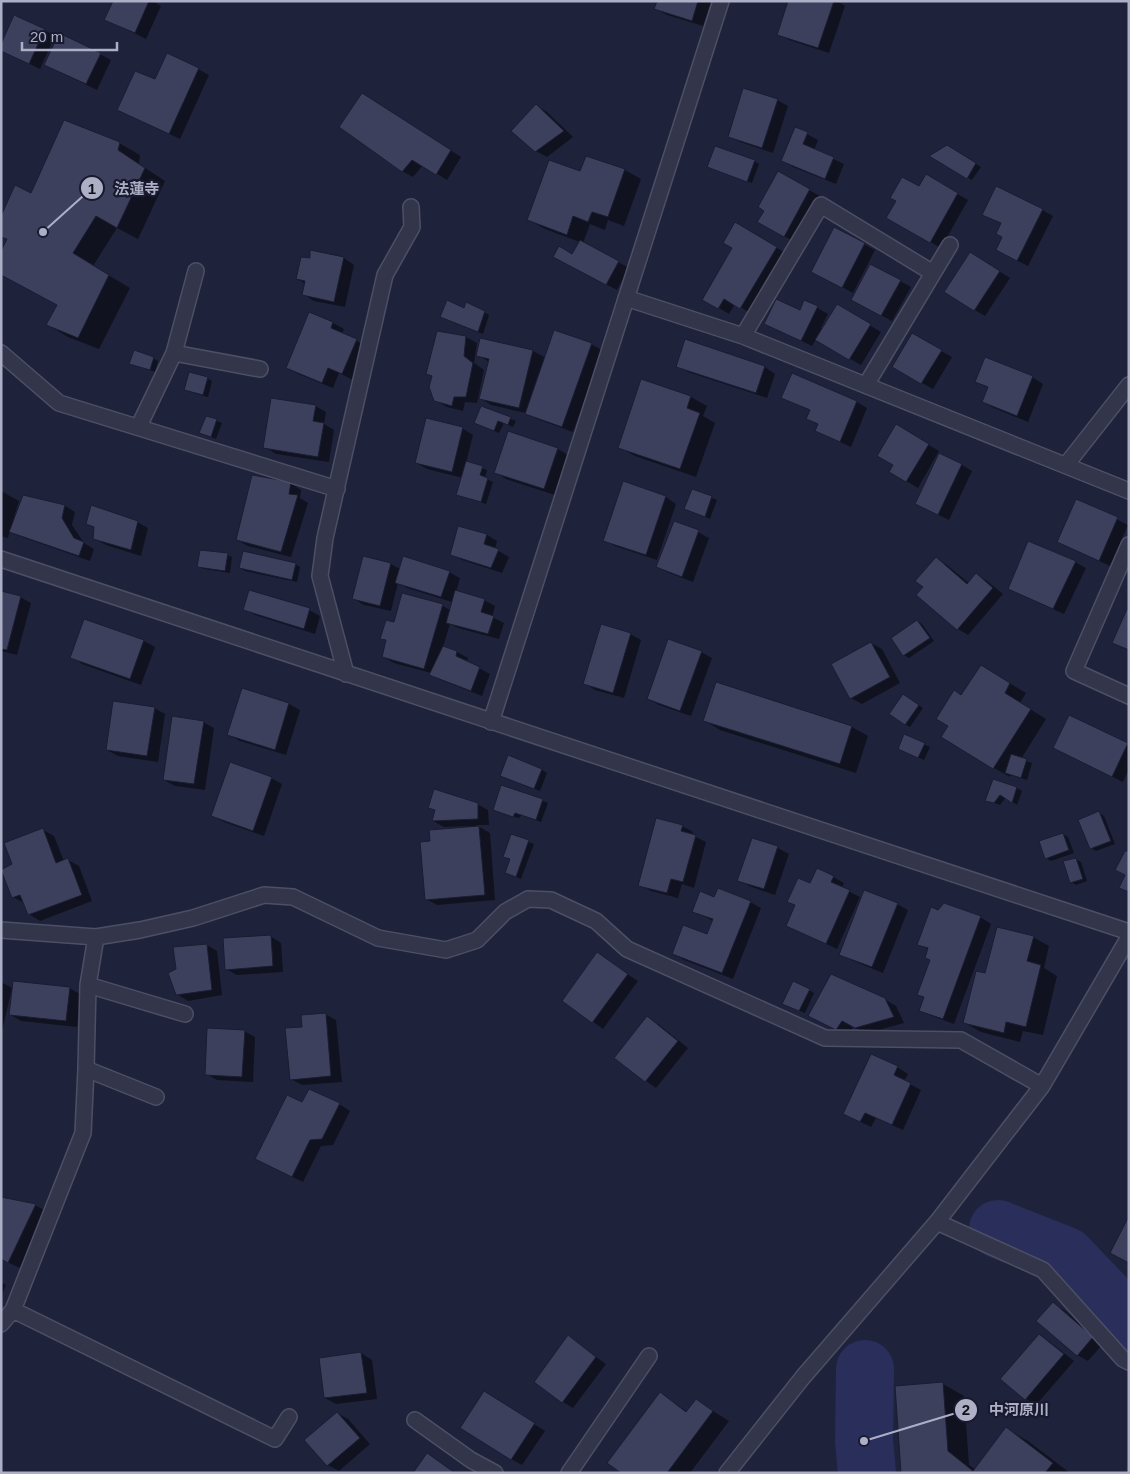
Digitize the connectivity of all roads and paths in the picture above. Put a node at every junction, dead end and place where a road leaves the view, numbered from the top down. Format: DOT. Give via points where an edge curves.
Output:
graph roads {
  1 [pos="722,1"];
  2 [pos="411,207"];
  3 [pos="950,245"];
  4 [pos="196,271"];
  5 [pos="933,273"];
  6 [pos="626,298"];
  7 [pos="743,336"];
  8 [pos="1,353"];
  9 [pos="174,353"];
  10 [pos="260,369"];
  11 [pos="866,385"];
  12 [pos="1129,385"];
  13 [pos="139,426"];
  14 [pos="1066,465"];
  15 [pos="337,489"];
  16 [pos="1129,491"];
  17 [pos="1129,545"];
  18 [pos="1,559"];
  19 [pos="346,674"];
  20 [pos="1129,696"];
  21 [pos="491,722"];
  22 [pos="1,930"];
  23 [pos="1129,932"];
  24 [pos="96,937"];
  25 [pos="1129,937"];
  26 [pos="88,985"];
  27 [pos="185,1014"];
  28 [pos="86,1069"];
  29 [pos="1042,1086"];
  30 [pos="156,1097"];
  31 [pos="937,1222"];
  32 [pos="12,1310"];
  33 [pos="1,1324"];
  34 [pos="649,1356"];
  35 [pos="1129,1362"];
  36 [pos="289,1417"];
  37 [pos="415,1420"];
  38 [pos="495,1473"];
  39 [pos="569,1473"];
  40 [pos="727,1473"];
  1 -- 6 [label="street"];
  2 -- 15 [label="street" via="412,227 385,275"];
  3 -- 5 [label="street"];
  4 -- 9 [label="street"];
  5 -- 7 [label="street" via="822,204"];
  5 -- 11 [label="street"];
  6 -- 7 [label="street"];
  6 -- 21 [label="street"];
  7 -- 11 [label="street"];
  8 -- 13 [label="street" via="59,403"];
  9 -- 10 [label="street"];
  9 -- 13 [label="street"];
  11 -- 14 [label="street"];
  12 -- 14 [label="street"];
  13 -- 15 [label="street"];
  14 -- 16 [label="street"];
  15 -- 19 [label="street" via="320,576"];
  17 -- 20 [label="street" via="1074,671"];
  18 -- 19 [label="street"];
  19 -- 21 [label="street"];
  21 -- 23 [label="street"];
  22 -- 24 [label="street"];
  24 -- 26 [label="street"];
  24 -- 29 [label="street" via="193,918 264,895 293,897 378,938 446,950 477,940 505,912 528,899 551,900 596,921 627,949 825,1038 961,1040"];
  25 -- 29 [label="street"];
  26 -- 27 [label="street"];
  26 -- 28 [label="street"];
  28 -- 30 [label="street"];
  28 -- 32 [label="street" via="83,1133"];
  29 -- 31 [label="street"];
  31 -- 35 [label="street" via="1043,1270"];
  31 -- 40 [label="street" via="803,1377"];
  32 -- 33 [label="street"];
  32 -- 36 [label="street" via="275,1439"];
  34 -- 39 [label="street"];
  37 -- 38 [label="street"];
}
